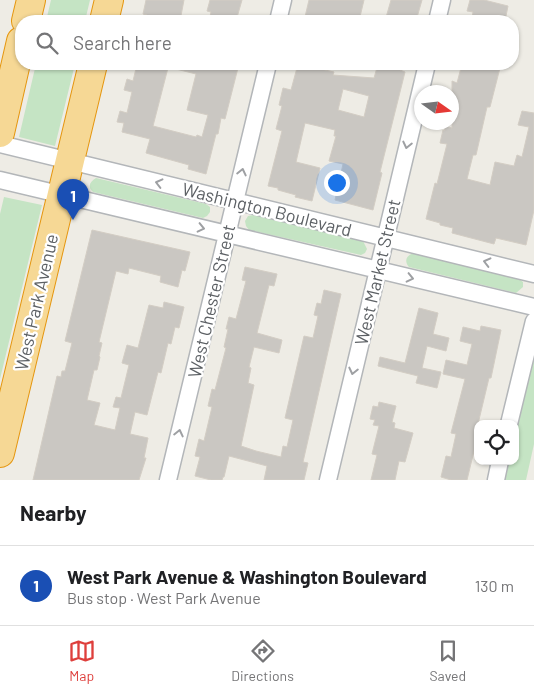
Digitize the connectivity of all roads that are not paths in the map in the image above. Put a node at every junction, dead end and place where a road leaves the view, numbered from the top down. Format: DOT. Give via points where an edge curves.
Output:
graph roads {
  1 [pos="31,0"];
  2 [pos="109,0"];
  3 [pos="283,0"];
  4 [pos="442,0"];
  5 [pos="27,15"];
  6 [pos="105,15"];
  7 [pos="279,15"];
  8 [pos="438,15"];
  9 [pos="15,67"];
  10 [pos="92,70"];
  11 [pos="267,70"];
  12 [pos="426,70"];
  13 [pos="0,133"];
  14 [pos="0,144"];
  15 [pos="70,161"];
  16 [pos="0,180"];
  17 [pos="62,194"];
  18 [pos="235,201"];
  19 [pos="227,234"];
  20 [pos="386,238"];
  21 [pos="378,270"];
  22 [pos="534,274"];
  23 [pos="534,307"];
  24 [pos="534,321"];
  25 [pos="510,420"];
  26 [pos="4,422"];
  27 [pos="0,453"];
  28 [pos="499,465"];
  29 [pos="168,480"];
  30 [pos="328,480"];
  31 [pos="496,480"];
  1 -- 5 [label="highway"];
  2 -- 6 [label="highway"];
  3 -- 7 [label="street"];
  4 -- 8 [label="street"];
  9 -- 13 [label="highway"];
  10 -- 15 [label="highway, West Park Avenue"];
  18 -- 11 [label="street, West Chester Street, one-way"];
  12 -- 20 [label="street, West Market Street, one-way"];
  14 -- 15 [label="street, Washington Boulevard"];
  15 -- 17 [label="highway, West Park Avenue"];
  18 -- 15 [label="street, Washington Boulevard, one-way"];
  16 -- 17 [label="street, Washington Boulevard"];
  17 -- 19 [label="street, Washington Boulevard, one-way"];
  17 -- 26 [label="highway, West Park Avenue"];
  18 -- 19 [label="street, West Chester Street"];
  18 -- 20 [label="street, Washington Boulevard"];
  19 -- 21 [label="street, Washington Boulevard"];
  29 -- 19 [label="street, West Chester Street, one-way"];
  20 -- 21 [label="street, West Market Street"];
  22 -- 20 [label="street, Washington Boulevard, one-way"];
  21 -- 23 [label="street, Washington Boulevard, one-way"];
  21 -- 30 [label="street, West Market Street, one-way"];
  24 -- 25 [label="street"];
  26 -- 27 [label="highway, West Park Avenue"];
  28 -- 31 [label="street"];
}
